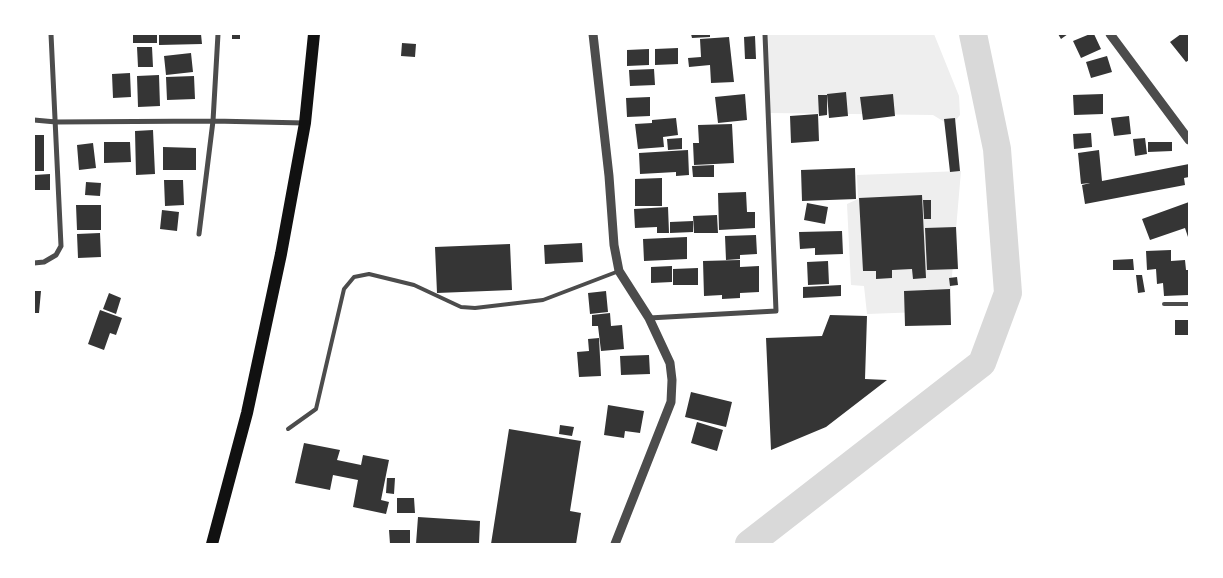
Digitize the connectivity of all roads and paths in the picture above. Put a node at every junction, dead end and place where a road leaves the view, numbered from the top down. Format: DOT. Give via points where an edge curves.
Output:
graph roads {
  1 [pos="51,34"];
  2 [pos="218,34"];
  3 [pos="314,34"];
  4 [pos="593,34"];
  5 [pos="765,34"];
  6 [pos="1110,34"];
  7 [pos="34,120"];
  8 [pos="213,121"];
  9 [pos="56,122"];
  10 [pos="305,123"];
  11 [pos="1189,140"];
  12 [pos="200,234"];
  13 [pos="34,263"];
  14 [pos="619,271"];
  15 [pos="1164,304"];
  16 [pos="1189,304"];
  17 [pos="649,318"];
  18 [pos="288,429"];
  19 [pos="212,544"];
  20 [pos="615,544"];
  1 -- 9 [label="street"];
  2 -- 8 [label="street"];
  3 -- 10 [label="main road"];
  4 -- 14 [label="street"];
  5 -- 17 [label="street" via="776,311"];
  6 -- 11 [label="street"];
  7 -- 9 [label="street"];
  8 -- 9 [label="street"];
  8 -- 10 [label="street"];
  8 -- 12 [label="street"];
  9 -- 13 [label="street" via="61,246 56,255"];
  10 -- 19 [label="main road" via="256,376"];
  14 -- 17 [label="street"];
  14 -- 18 [label="lane" via="543,300 474,308 461,307 414,285 369,274 354,277 344,289 316,409"];
  15 -- 16 [label="lane"];
  17 -- 20 [label="street" via="670,363 671,402"];
}
